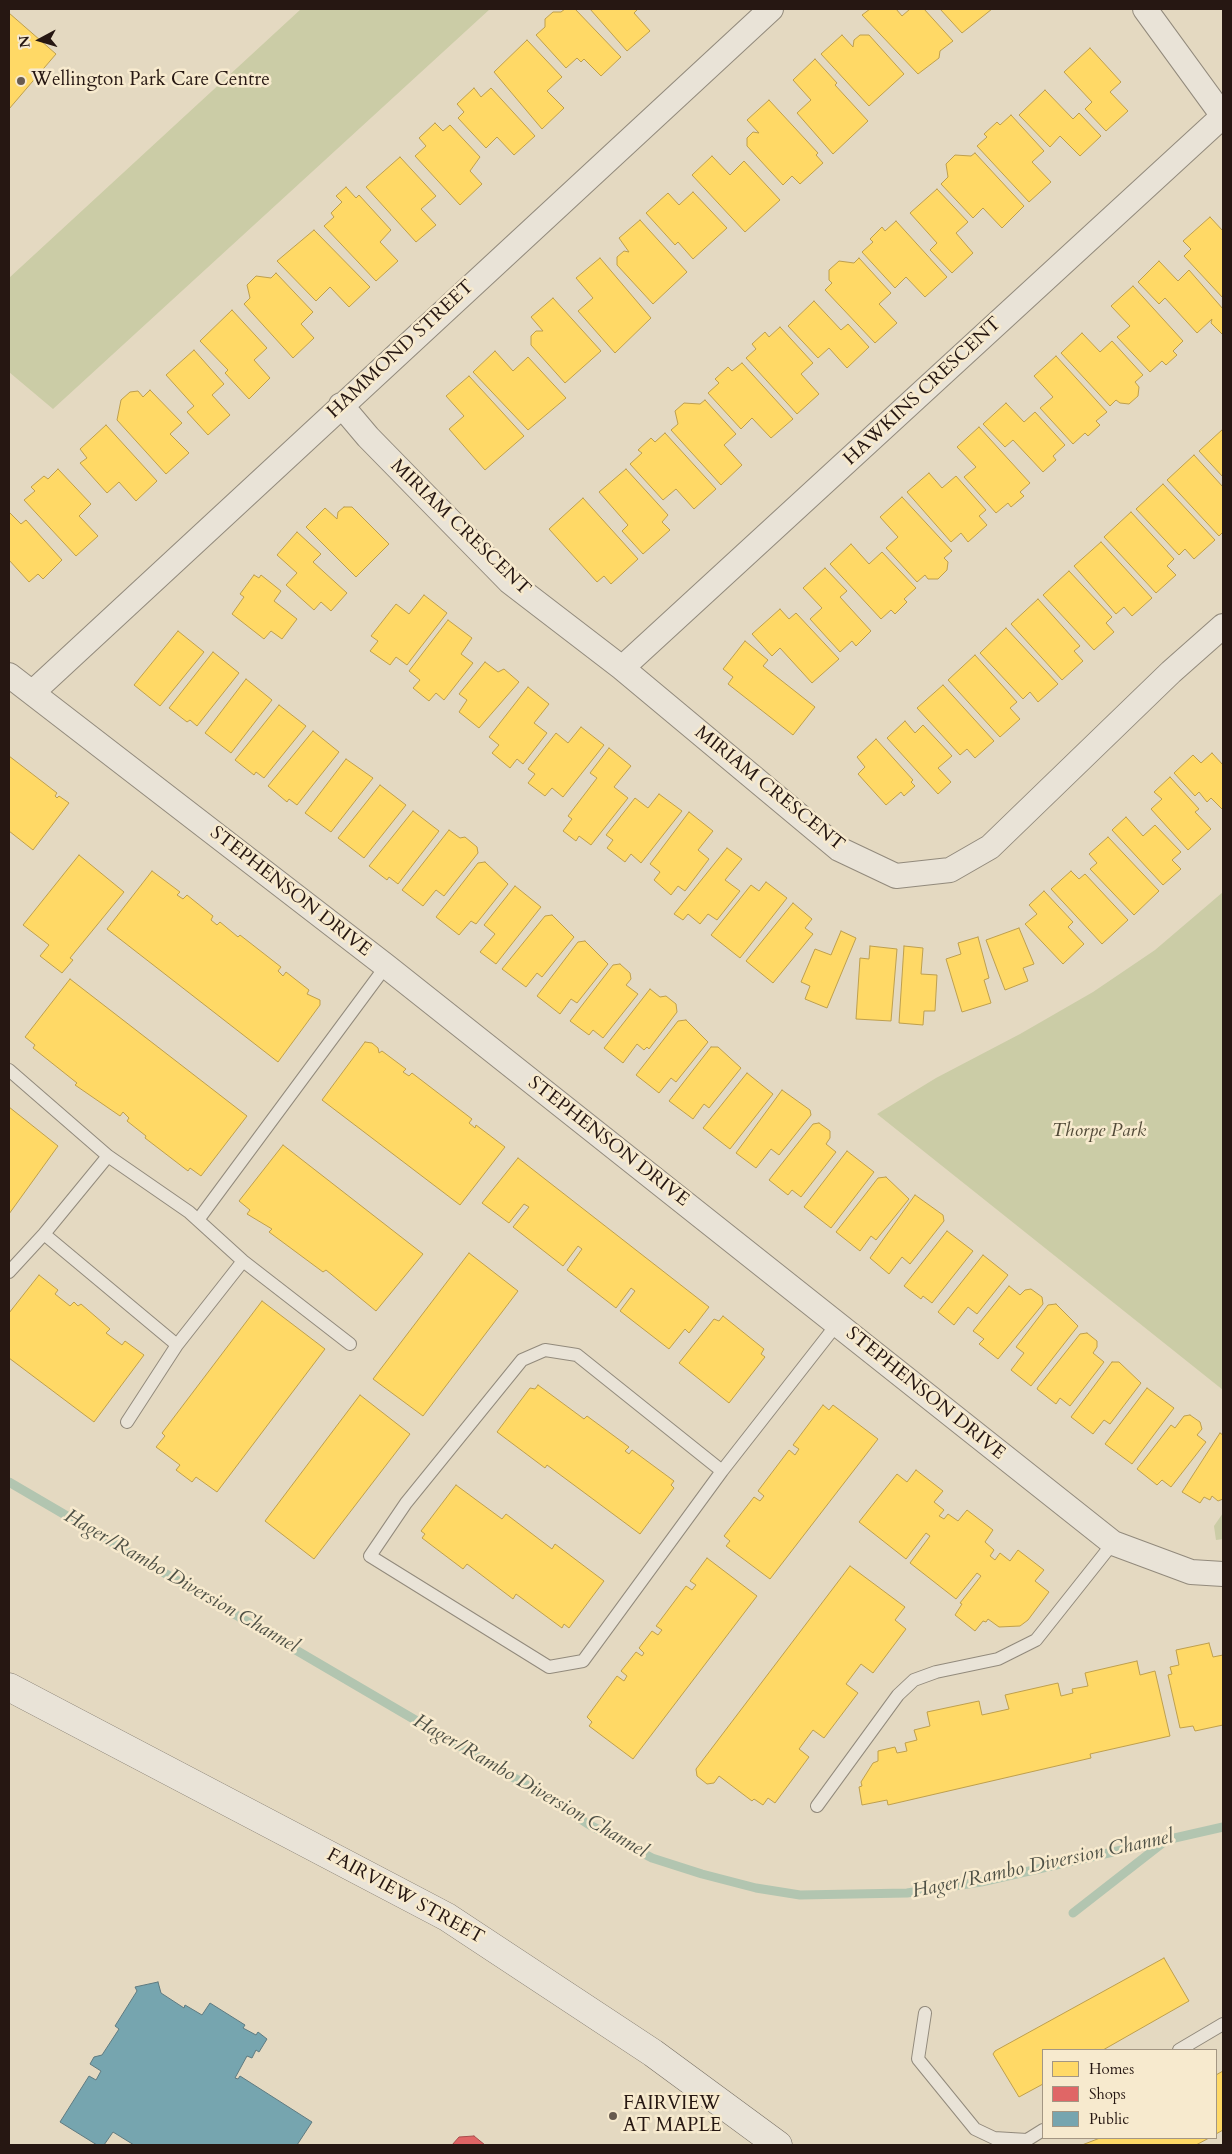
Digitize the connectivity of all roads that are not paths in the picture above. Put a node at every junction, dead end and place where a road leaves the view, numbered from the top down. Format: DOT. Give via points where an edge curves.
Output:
graph roads {
  1 [pos="771,9"];
  2 [pos="1145,9"];
  3 [pos="1223,116"];
  4 [pos="341,405"];
  5 [pos="1223,626"];
  6 [pos="622,668"];
  7 [pos="9,675"];
  8 [pos="33,692"];
  9 [pos="386,966"];
  10 [pos="9,1070"];
  11 [pos="108,1156"];
  12 [pos="198,1220"];
  13 [pos="44,1234"];
  14 [pos="243,1261"];
  15 [pos="9,1272"];
  16 [pos="837,1324"];
  17 [pos="350,1344"];
  18 [pos="177,1345"];
  19 [pos="127,1422"];
  20 [pos="722,1471"];
  21 [pos="1113,1544"];
  22 [pos="1223,1574"];
  23 [pos="9,1687"];
  24 [pos="818,1806"];
  25 [pos="925,2013"];
  26 [pos="1223,2024"];
  27 [pos="1181,2049"];
  28 [pos="1042,2131"];
  29 [pos="778,2145"];
  1 -- 4 [label="street, HAMMOND STREET"];
  2 -- 3 [label="street"];
  3 -- 6 [label="street, HAWKINS CRESCENT"];
  4 -- 6 [label="street, MIRIAM CRESCENT" via="368,438 510,582"];
  4 -- 8 [label="street, HAMMOND STREET"];
  5 -- 6 [label="street, MIRIAM CRESCENT" via="990,847 950,870 896,876 839,849"];
  7 -- 8 [label="street, STEPHENSON DRIVE"];
  8 -- 9 [label="street, STEPHENSON DRIVE"];
  9 -- 12 [label="lane"];
  9 -- 16 [label="street, STEPHENSON DRIVE"];
  10 -- 11 [label="lane"];
  11 -- 12 [label="lane"];
  11 -- 13 [label="lane"];
  12 -- 14 [label="lane"];
  13 -- 15 [label="lane"];
  13 -- 18 [label="lane"];
  14 -- 17 [label="lane"];
  14 -- 18 [label="lane"];
  16 -- 20 [label="lane"];
  16 -- 21 [label="street, STEPHENSON DRIVE"];
  18 -- 19 [label="lane"];
  20 -- 20 [label="lane" via="577,1355 545,1350 522,1360 406,1503 370,1556 549,1667 582,1661"];
  21 -- 22 [label="street, STEPHENSON DRIVE" via="1191,1572"];
  21 -- 24 [label="lane" via="1036,1640 998,1659 914,1680 898,1695"];
  23 -- 29 [label="main road, FAIRVIEW STREET" via="447,1916 653,2054"];
  25 -- 28 [label="lane" via="918,2059 975,2129 994,2138 1027,2140"];
  26 -- 27 [label="lane"];
}
